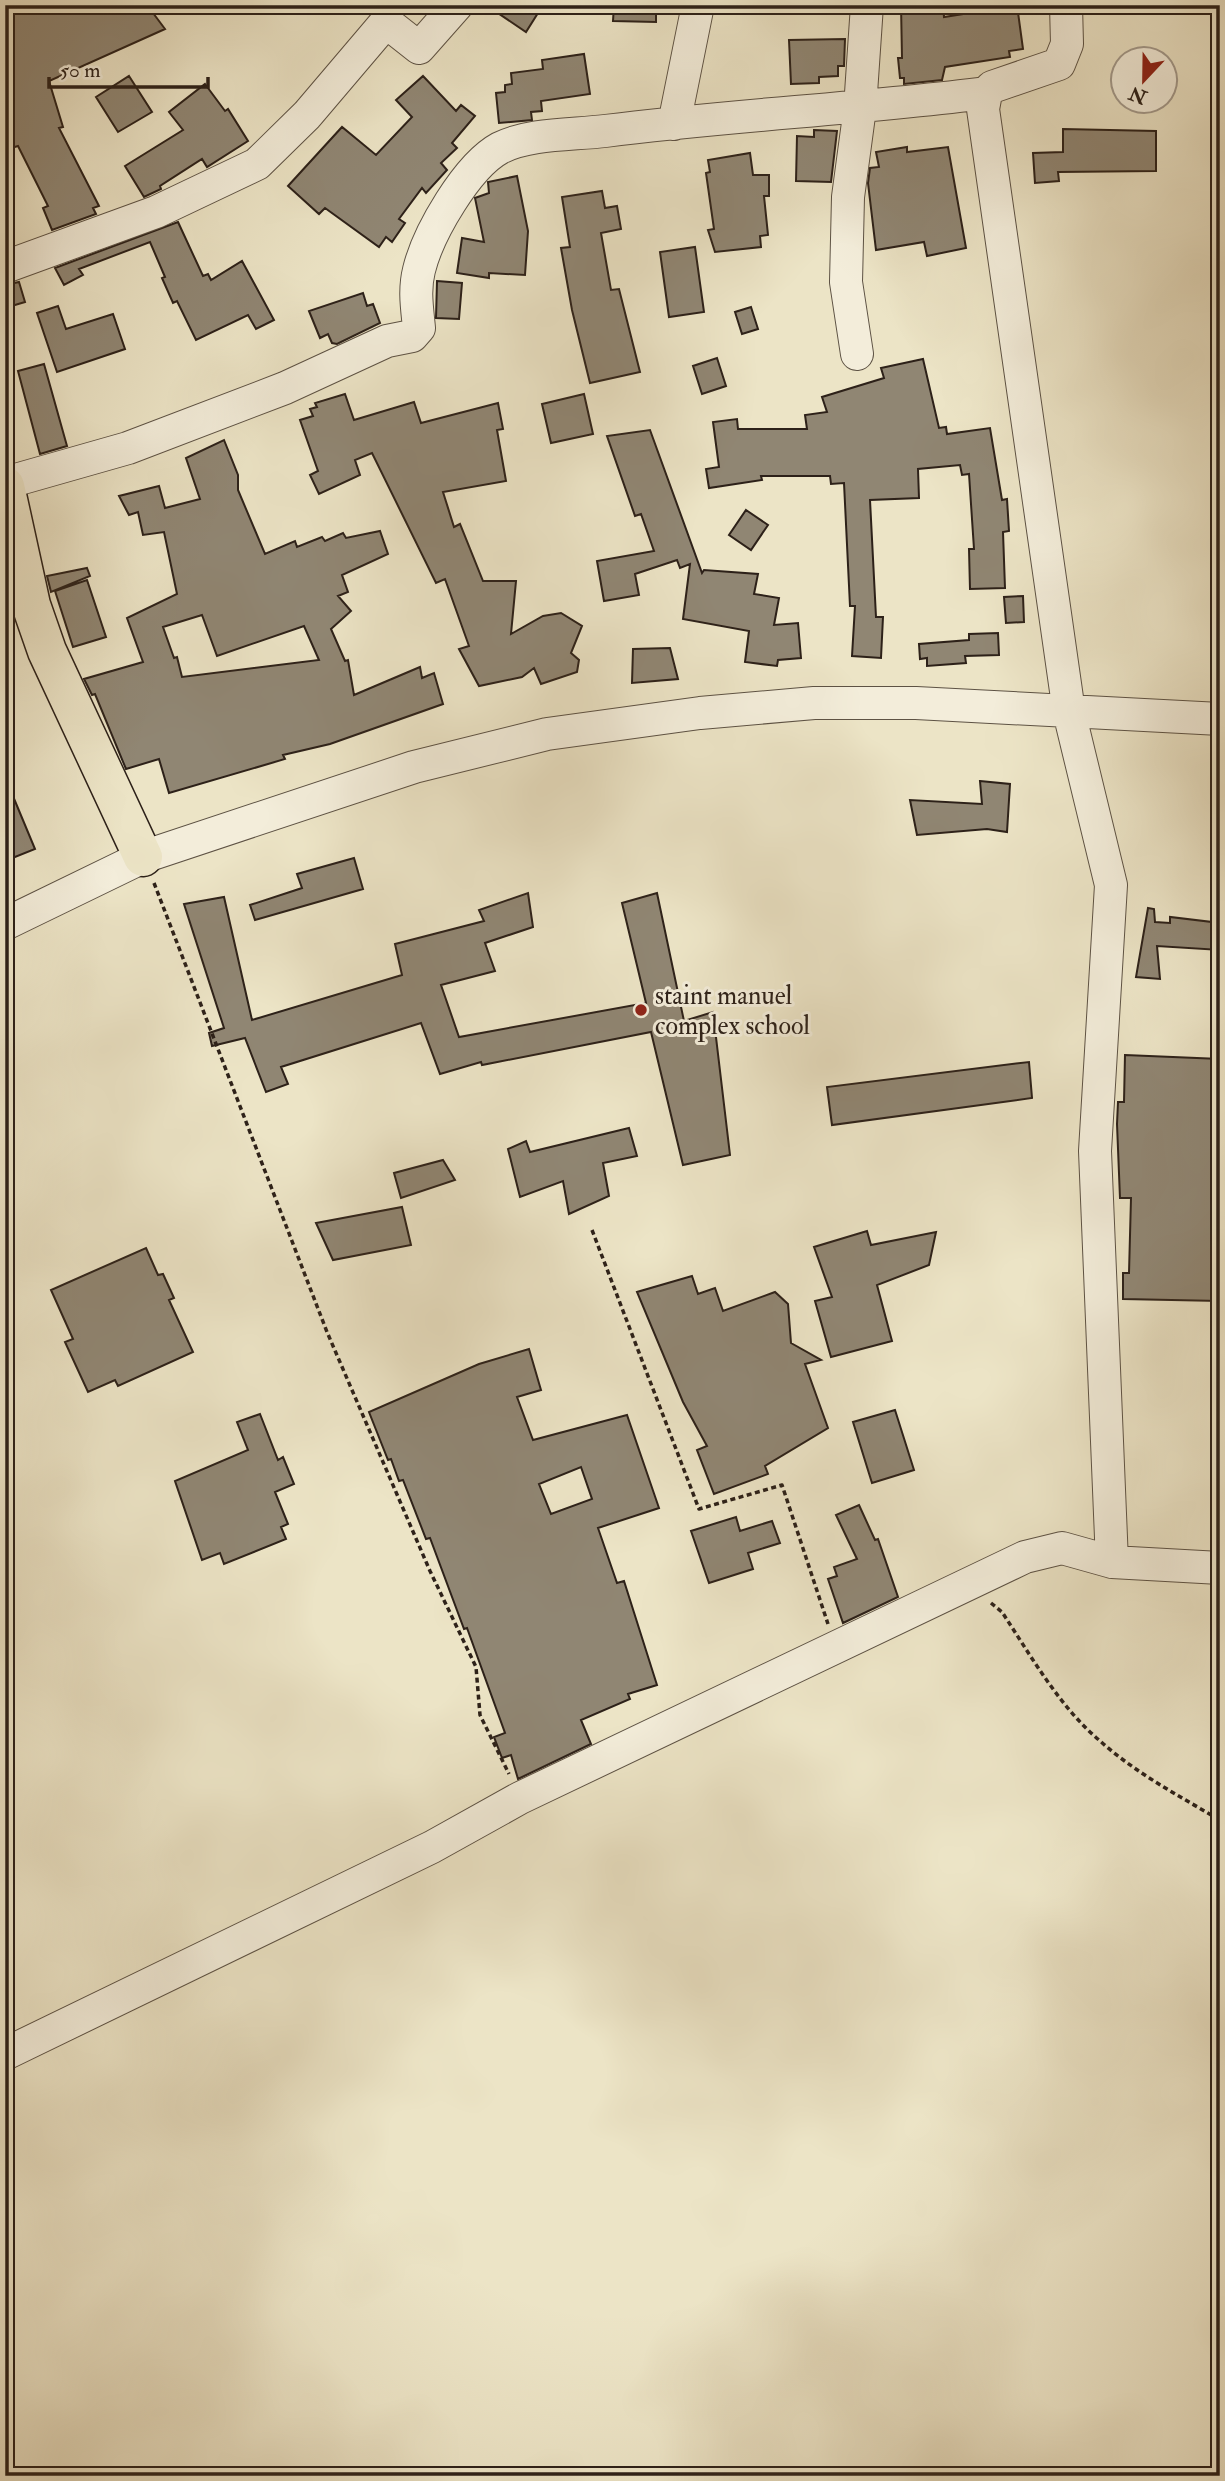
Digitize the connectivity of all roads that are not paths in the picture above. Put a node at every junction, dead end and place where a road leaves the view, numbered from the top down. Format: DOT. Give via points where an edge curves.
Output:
graph roads {
  1 [pos="457,5"];
  2 [pos="698,5"];
  3 [pos="867,5"];
  4 [pos="1066,5"];
  5 [pos="376,14"];
  6 [pos="986,93"];
  7 [pos="860,108"];
  8 [pos="674,124"];
  9 [pos="5,267"];
  10 [pos="857,354"];
  11 [pos="5,485"];
  12 [pos="15,577"];
  13 [pos="1069,712"];
  14 [pos="1220,719"];
  15 [pos="143,857"];
  16 [pos="5,924"];
  17 [pos="1112,1562"];
  18 [pos="1220,1568"];
  19 [pos="5,2054"];
  1 -- 5 [label="street" via="419,48"];
  2 -- 8 [label="street"];
  3 -- 7 [label="street"];
  4 -- 6 [label="street" via="1068,44 1059,64 1009,79"];
  5 -- 9 [label="street" via="307,115 257,164 156,212"];
  6 -- 7 [label="street"];
  6 -- 13 [label="street" via="983,109"];
  7 -- 8 [label="street"];
  7 -- 10 [label="street" via="848,197 846,282"];
  8 -- 11 [label="street" via="518,142 485,160 458,192 419,268 415,307 419,328 412,336 387,341 285,388 128,447"];
  11 -- 12 [label="main road"];
  12 -- 15 [label="main road"];
  13 -- 14 [label="street"];
  13 -- 15 [label="street" via="916,703 814,703 547,734 414,767"];
  13 -- 17 [label="street" via="1111,885 1095,1152"];
  15 -- 16 [label="street"];
  17 -- 18 [label="street"];
  17 -- 19 [label="street" via="1062,1548 1025,1557 520,1798 432,1847"];
}
